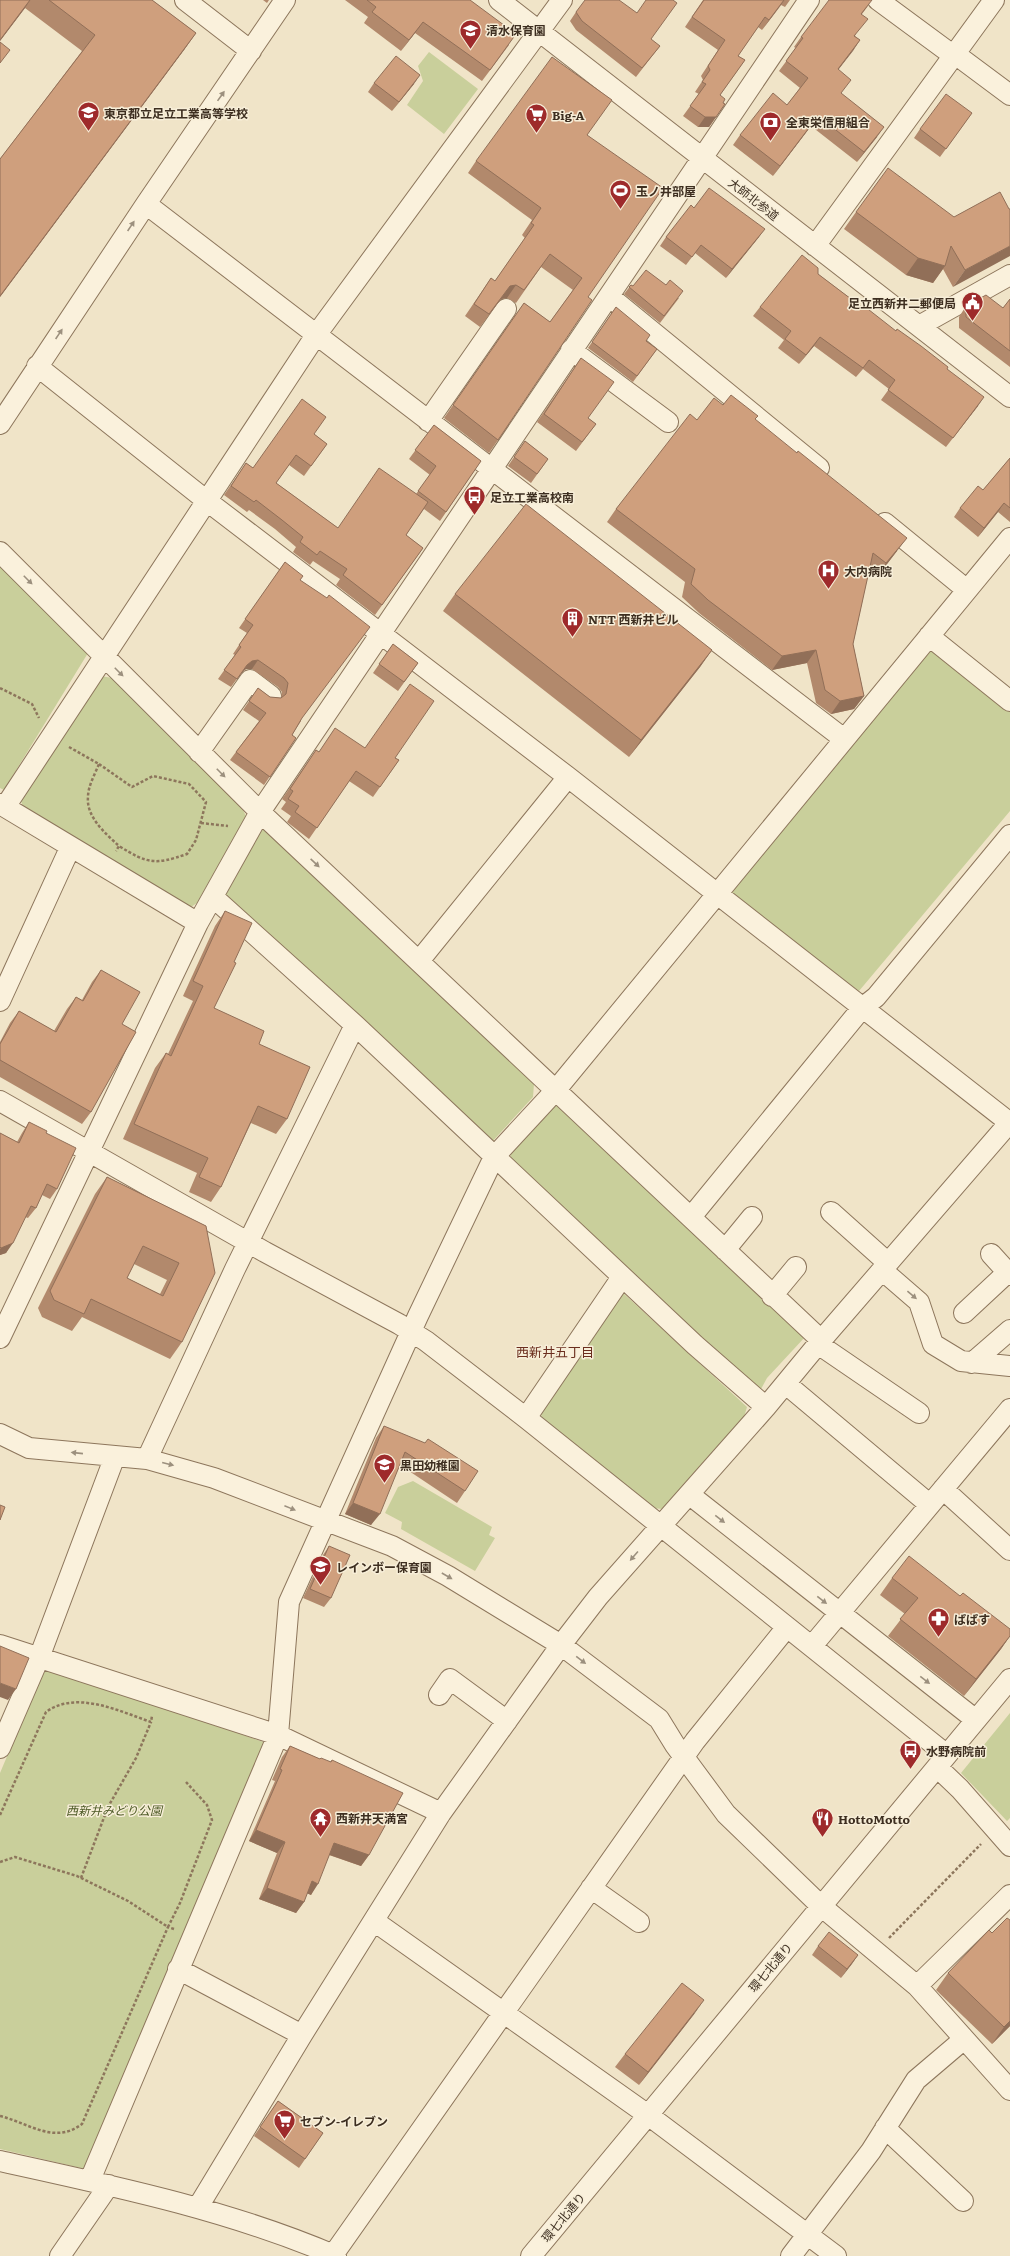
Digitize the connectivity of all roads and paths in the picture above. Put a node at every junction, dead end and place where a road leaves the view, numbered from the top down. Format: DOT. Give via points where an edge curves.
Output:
graph roads {
  1 [pos="185,0"];
  2 [pos="285,0"];
  3 [pos="499,0"];
  4 [pos="562,0"];
  5 [pos="809,0"];
  6 [pos="878,0"];
  7 [pos="994,0"];
  8 [pos="540,31"];
  9 [pos="251,51"];
  10 [pos="954,55"];
  11 [pos="1010,95"];
  12 [pos="702,158"];
  13 [pos="146,204"];
  14 [pos="815,246"];
  15 [pos="1010,275"];
  16 [pos="610,297"];
  17 [pos="506,309"];
  18 [pos="919,326"];
  19 [pos="316,335"];
  20 [pos="572,350"];
  21 [pos="37,366"];
  22 [pos="1010,397"];
  23 [pos="428,421"];
  24 [pos="668,422"];
  25 [pos="0,424"];
  26 [pos="491,469"];
  27 [pos="831,479"];
  28 [pos="207,501"];
  29 [pos="868,509"];
  30 [pos="1010,538"];
  31 [pos="0,552"];
  32 [pos="967,590"];
  33 [pos="380,634"];
  34 [pos="928,636"];
  35 [pos="105,657"];
  36 [pos="0,688"];
  37 [pos="271,696"];
  38 [pos="1010,701"];
  39 [pos="53,736"];
  40 [pos="844,740"];
  41 [pos="199,752"];
  42 [pos="99,764"];
  43 [pos="568,777"];
  44 [pos="3,806"];
  45 [pos="260,812"];
  46 [pos="1010,836"];
  47 [pos="119,846"];
  48 [pos="70,848"];
  49 [pos="106,869"];
  50 [pos="717,893"];
  51 [pos="213,897"];
  52 [pos="198,923"];
  53 [pos="419,961"];
  54 [pos="0,1001"];
  55 [pos="862,1008"];
  56 [pos="355,1025"];
  57 [pos="555,1091"];
  58 [pos="0,1101"];
  59 [pos="1010,1123"];
  60 [pos="89,1151"];
  61 [pos="494,1157"];
  62 [pos="831,1212"];
  63 [pos="691,1217"];
  64 [pos="752,1217"];
  65 [pos="248,1242"];
  66 [pos="725,1250"];
  67 [pos="991,1254"];
  68 [pos="796,1266"];
  69 [pos="885,1266"];
  70 [pos="1009,1274"];
  71 [pos="622,1277"];
  72 [pos="772,1296"];
  73 [pos="964,1313"];
  74 [pos="1010,1330"];
  75 [pos="412,1332"];
  76 [pos="0,1338"];
  77 [pos="819,1342"];
  78 [pos="972,1363"];
  79 [pos="1010,1366"];
  80 [pos="786,1384"];
  81 [pos="766,1407"];
  82 [pos="1010,1408"];
  83 [pos="919,1413"];
  84 [pos="526,1418"];
  85 [pos="0,1434"];
  86 [pos="115,1456"];
  87 [pos="147,1459"];
  88 [pos="943,1489"];
  89 [pos="690,1495"];
  90 [pos="929,1504"];
  91 [pos="325,1522"];
  92 [pos="660,1527"];
  93 [pos="1010,1550"];
  94 [pos="840,1614"];
  95 [pos="787,1627"];
  96 [pos="0,1645"];
  97 [pos="561,1645"];
  98 [pos="812,1646"];
  99 [pos="40,1658"];
  100 [pos="1010,1679"];
  101 [pos="439,1695"];
  102 [pos="157,1696"];
  103 [pos="976,1720"];
  104 [pos="507,1721"];
  105 [pos="151,1722"];
  106 [pos="278,1735"];
  107 [pos="0,1748"];
  108 [pos="685,1757"];
  109 [pos="942,1761"];
  110 [pos="186,1782"];
  111 [pos="442,1813"];
  112 [pos="0,1815"];
  113 [pos="1005,1840"];
  114 [pos="0,1862"];
  115 [pos="81,1878"];
  116 [pos="591,1888"];
  117 [pos="1010,1895"];
  118 [pos="821,1906"];
  119 [pos="374,1920"];
  120 [pos="639,1922"];
  121 [pos="168,1927"];
  122 [pos="192,1936"];
  123 [pos="876,1951"];
  124 [pos="178,1969"];
  125 [pos="917,1986"];
  126 [pos="504,2011"];
  127 [pos="302,2035"];
  128 [pos="963,2040"];
  129 [pos="1010,2090"];
  130 [pos="648,2115"];
  131 [pos="0,2116"];
  132 [pos="885,2128"];
  133 [pos="0,2161"];
  134 [pos="100,2183"];
  135 [pos="963,2201"];
  136 [pos="198,2207"];
  137 [pos="808,2235"];
  138 [pos="334,2255"];
  139 [pos="60,2256"];
  140 [pos="530,2256"];
  141 [pos="791,2256"];
  142 [pos="836,2256"];
  1 -- 9 [label="street"];
  2 -- 9 [label="street"];
  3 -- 8 [label="street, 大師北参道"];
  4 -- 8 [label="street"];
  5 -- 12 [label="street"];
  6 -- 10 [label="street"];
  7 -- 10 [label="street"];
  8 -- 12 [label="street, 大師北参道"];
  8 -- 19 [label="street"];
  13 -- 9 [label="street, one-way"];
  10 -- 11 [label="street"];
  10 -- 14 [label="street"];
  12 -- 14 [label="street, 大師北参道"];
  12 -- 16 [label="street"];
  13 -- 19 [label="street"];
  21 -- 13 [label="street, one-way"];
  14 -- 18 [label="street, 大師北参道"];
  15 -- 18 [label="street"];
  16 -- 20 [label="street"];
  16 -- 27 [label="street"];
  17 -- 23 [label="street"];
  18 -- 22 [label="street, 大師北参道"];
  19 -- 23 [label="street"];
  19 -- 28 [label="street"];
  20 -- 24 [label="street"];
  20 -- 26 [label="street"];
  21 -- 25 [label="street"];
  21 -- 28 [label="street"];
  23 -- 26 [label="street"];
  26 -- 33 [label="street"];
  26 -- 40 [label="street"];
  28 -- 33 [label="street"];
  28 -- 35 [label="street"];
  29 -- 32 [label="street"];
  30 -- 32 [label="street"];
  31 -- 35 [label="street, one-way"];
  32 -- 34 [label="street"];
  33 -- 43 [label="street"];
  33 -- 45 [label="street"];
  34 -- 38 [label="street"];
  34 -- 40 [label="street"];
  35 -- 39 [label="street"];
  35 -- 41 [label="street, one-way"];
  36 -- 39 [label="path" via="32,704 45,730"];
  37 -- 41 [label="street" via="250,680"];
  39 -- 42 [label="path"];
  39 -- 44 [label="street"];
  40 -- 50 [label="street"];
  41 -- 45 [label="street, one-way"];
  42 -- 47 [label="path" via="88,797 91,812 104,832"];
  42 -- 47 [label="path" via="132,787 153,776 189,784 206,802 196,840 187,854 156,862 141,859"];
  43 -- 50 [label="street"];
  43 -- 53 [label="street"];
  44 -- 48 [label="street"];
  45 -- 51 [label="street"];
  45 -- 53 [label="street, one-way"];
  46 -- 55 [label="street" via="876,997"];
  47 -- 49 [label="path"];
  48 -- 49 [label="street"];
  48 -- 54 [label="street"];
  49 -- 52 [label="street"];
  50 -- 55 [label="street"];
  50 -- 57 [label="street"];
  51 -- 52 [label="street"];
  51 -- 56 [label="street"];
  52 -- 60 [label="street"];
  53 -- 57 [label="street"];
  55 -- 59 [label="street"];
  55 -- 63 [label="street"];
  56 -- 61 [label="street"];
  56 -- 65 [label="street"];
  57 -- 61 [label="street"];
  57 -- 63 [label="street"];
  58 -- 60 [label="street"];
  59 -- 69 [label="street"];
  60 -- 65 [label="street"];
  60 -- 76 [label="street"];
  61 -- 71 [label="street"];
  61 -- 75 [label="street"];
  62 -- 69 [label="street"];
  63 -- 66 [label="street"];
  64 -- 66 [label="street"];
  65 -- 75 [label="street"];
  65 -- 87 [label="street"];
  66 -- 72 [label="street"];
  67 -- 70 [label="street"];
  68 -- 72 [label="street"];
  69 -- 77 [label="street"];
  69 -- 78 [label="street, one-way" via="919,1302 933,1344 961,1361"];
  70 -- 73 [label="street"];
  71 -- 81 [label="street"];
  71 -- 84 [label="street"];
  72 -- 77 [label="street"];
  74 -- 78 [label="street"];
  75 -- 84 [label="street"];
  75 -- 91 [label="street"];
  77 -- 80 [label="street"];
  77 -- 83 [label="street"];
  78 -- 79 [label="street"];
  80 -- 81 [label="street"];
  80 -- 90 [label="street"];
  81 -- 89 [label="street"];
  82 -- 88 [label="street"];
  84 -- 92 [label="street"];
  86 -- 85 [label="street, one-way" via="29,1448"];
  86 -- 87 [label="street"];
  86 -- 99 [label="street"];
  87 -- 91 [label="street, one-way" via="214,1478"];
  88 -- 90 [label="street"];
  88 -- 93 [label="street"];
  89 -- 92 [label="street"];
  89 -- 94 [label="street, one-way"];
  90 -- 94 [label="street"];
  91 -- 97 [label="street, one-way" via="392,1546 448,1576"];
  91 -- 106 [label="street" via="289,1602"];
  92 -- 95 [label="street"];
  92 -- 97 [label="street, one-way" via="598,1597"];
  94 -- 98 [label="street"];
  94 -- 103 [label="street, one-way"];
  95 -- 98 [label="street"];
  95 -- 108 [label="street"];
  96 -- 99 [label="street"];
  97 -- 104 [label="street"];
  97 -- 108 [label="street, one-way" via="659,1719"];
  98 -- 109 [label="street"];
  99 -- 102 [label="street"];
  99 -- 107 [label="street"];
  100 -- 103 [label="street, 環七北通り"];
  101 -- 104 [label="street" via="450,1680"];
  102 -- 105 [label="path"];
  102 -- 106 [label="street"];
  103 -- 109 [label="street, 環七北通り"];
  104 -- 111 [label="street"];
  105 -- 112 [label="path" via="77,1702 55,1705 46,1712"];
  105 -- 115 [label="path" via="136,1758 108,1807"];
  106 -- 111 [label="street"];
  106 -- 122 [label="street"];
  108 -- 116 [label="street"];
  108 -- 118 [label="street" via="726,1814"];
  109 -- 113 [label="street" via="960,1788"];
  109 -- 118 [label="street, 環七北通り"];
  110 -- 121 [label="path" via="207,1805 212,1820 180,1904"];
  111 -- 119 [label="street"];
  113 -- 123 [label="path" via="980,1844"];
  114 -- 115 [label="path" via="15,1857"];
  115 -- 121 [label="path" via="128,1901"];
  116 -- 120 [label="street"];
  116 -- 126 [label="street"];
  117 -- 125 [label="street"];
  118 -- 123 [label="street"];
  118 -- 130 [label="street, 環七北通り"];
  119 -- 126 [label="street"];
  119 -- 127 [label="street"];
  121 -- 122 [label="path"];
  121 -- 131 [label="path" via="82,2124 70,2132 58,2134 44,2132"];
  122 -- 124 [label="street"];
  123 -- 125 [label="street"];
  124 -- 127 [label="street"];
  124 -- 134 [label="street"];
  125 -- 128 [label="street"];
  126 -- 130 [label="street"];
  126 -- 138 [label="street"];
  127 -- 136 [label="street"];
  128 -- 129 [label="street"];
  128 -- 132 [label="street" via="916,2080"];
  130 -- 137 [label="street"];
  130 -- 140 [label="street, 環七北通り"];
  132 -- 135 [label="street"];
  132 -- 137 [label="street" via="871,2152"];
  133 -- 134 [label="street"];
  134 -- 136 [label="street"];
  134 -- 139 [label="street"];
  136 -- 138 [label="street" via="269,2229"];
  137 -- 141 [label="street"];
  137 -- 142 [label="street"];
}
